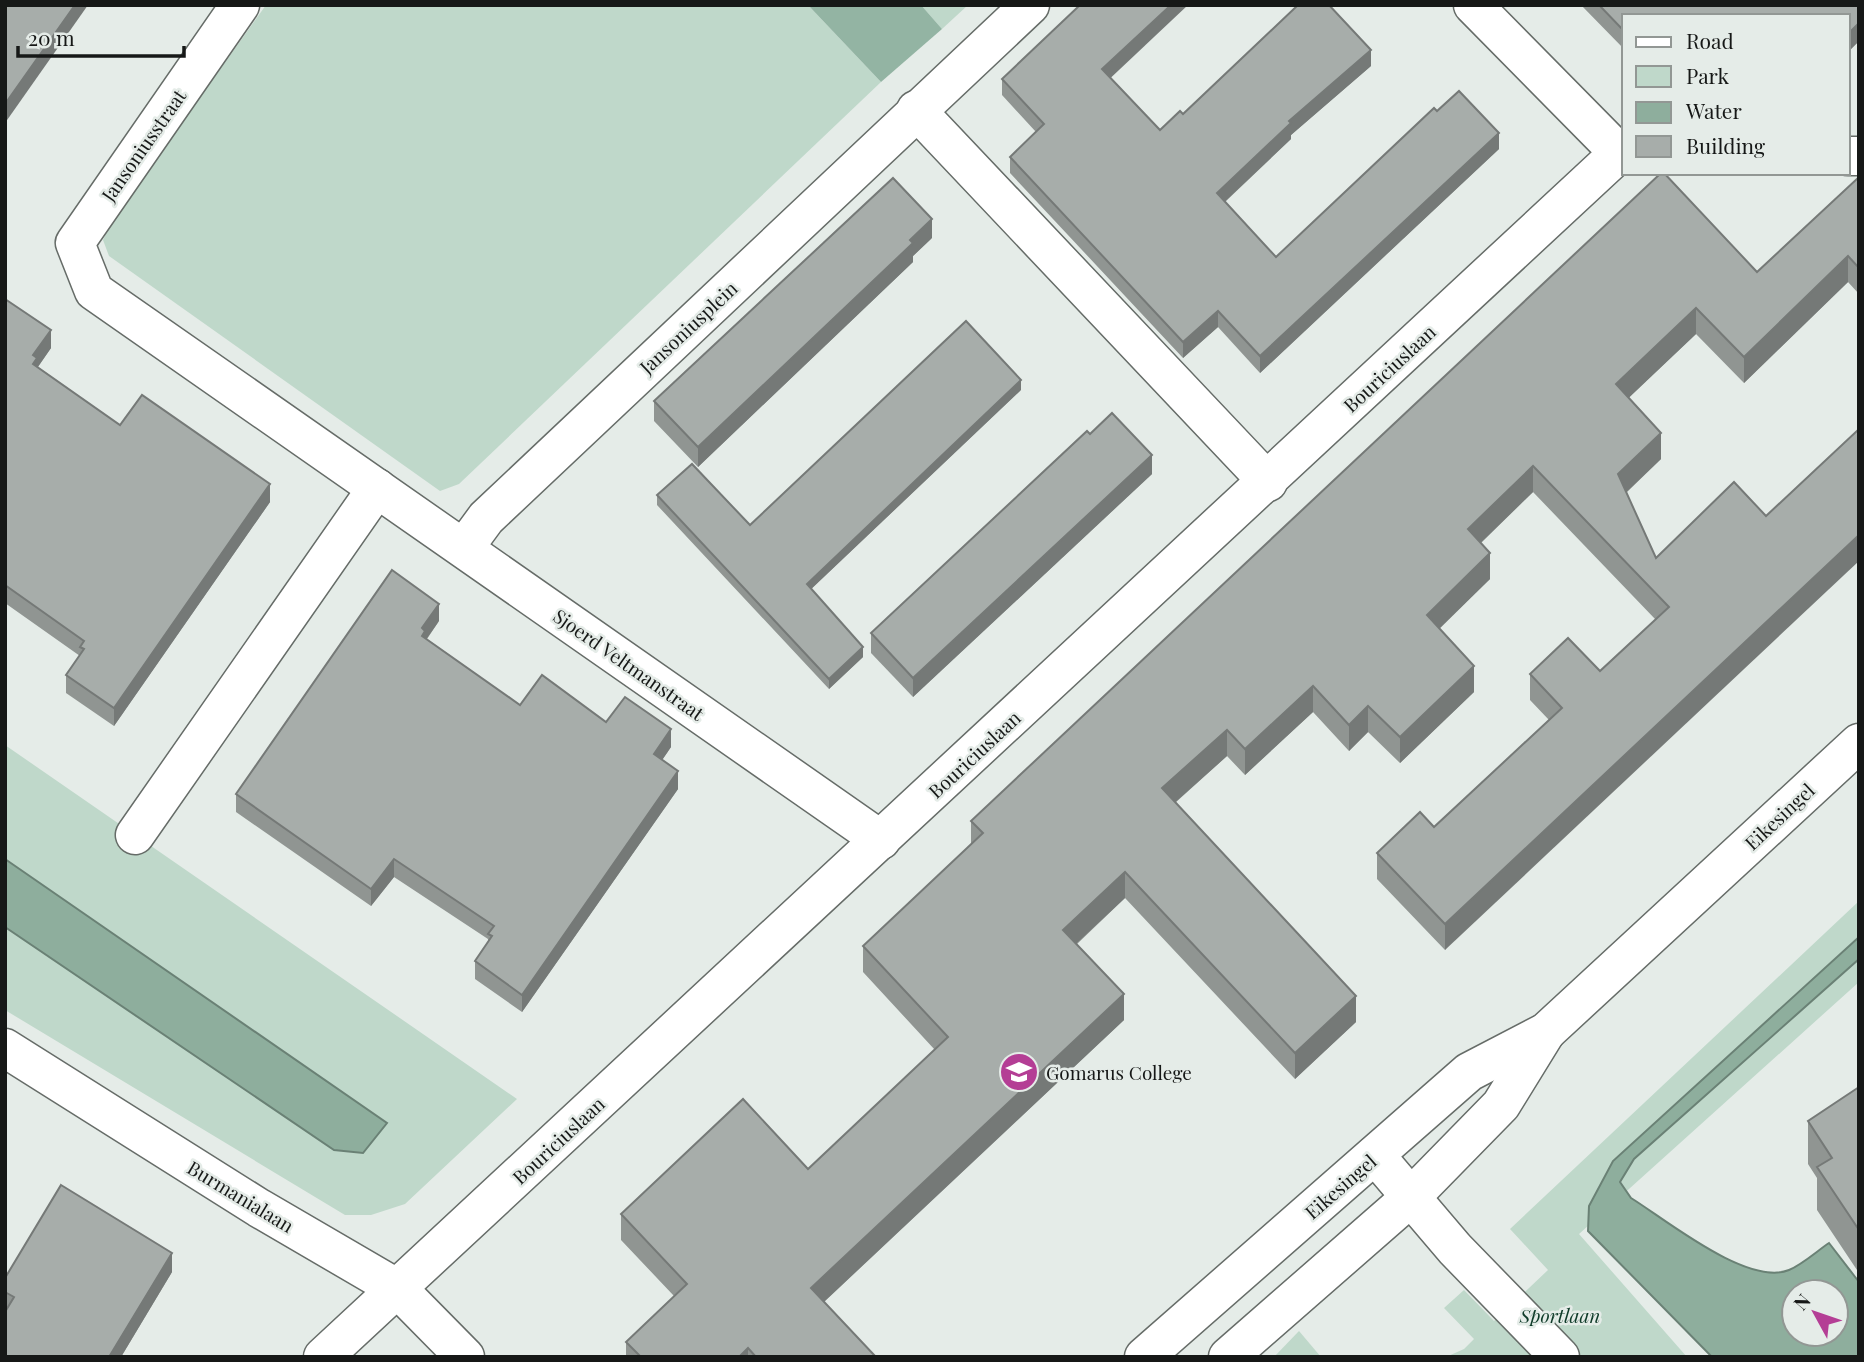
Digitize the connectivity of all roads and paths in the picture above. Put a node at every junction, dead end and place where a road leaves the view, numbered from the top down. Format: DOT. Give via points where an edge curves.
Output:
graph roads {
  1 [pos="240,5"];
  2 [pos="1030,5"];
  3 [pos="1473,5"];
  4 [pos="916,110"];
  5 [pos="1621,153"];
  6 [pos="94,291"];
  7 [pos="1268,482"];
  8 [pos="377,488"];
  9 [pos="464,548"];
  10 [pos="1859,743"];
  11 [pos="135,835"];
  12 [pos="881,840"];
  13 [pos="1546,1032"];
  14 [pos="5,1048"];
  15 [pos="1375,1155"];
  16 [pos="1411,1197"];
  17 [pos="398,1289"];
  18 [pos="323,1357"];
  19 [pos="465,1357"];
  20 [pos="1144,1357"];
  21 [pos="1228,1357"];
  22 [pos="1560,1357"];
  1 -- 6 [label="street, Jansoniusstraat" via="75,243"];
  2 -- 4 [label="street, Jansoniusplein"];
  3 -- 5 [label="street"];
  4 -- 7 [label="street"];
  4 -- 9 [label="street, Jansoniusplein" via="486,518"];
  5 -- 7 [label="street, Bouriciuslaan"];
  6 -- 8 [label="street, Sjoerd Veltmanstraat"];
  7 -- 12 [label="street, Bouriciuslaan"];
  8 -- 9 [label="street, Sjoerd Veltmanstraat"];
  8 -- 11 [label="street"];
  9 -- 12 [label="street, Sjoerd Veltmanstraat"];
  10 -- 13 [label="street, Eikesingel"];
  12 -- 17 [label="street, Bouriciuslaan"];
  13 -- 15 [label="street, Eikesingel" via="1469,1072"];
  13 -- 16 [label="street, Eikesingel" via="1502,1105"];
  14 -- 17 [label="street, Burmanialaan" via="258,1208"];
  15 -- 16 [label="street"];
  15 -- 20 [label="street, Eikesingel"];
  16 -- 21 [label="street, Eikesingel"];
  16 -- 22 [label="street"];
  17 -- 18 [label="street, Bouriciuslaan"];
  17 -- 19 [label="street, Burmanialaan"];
}
